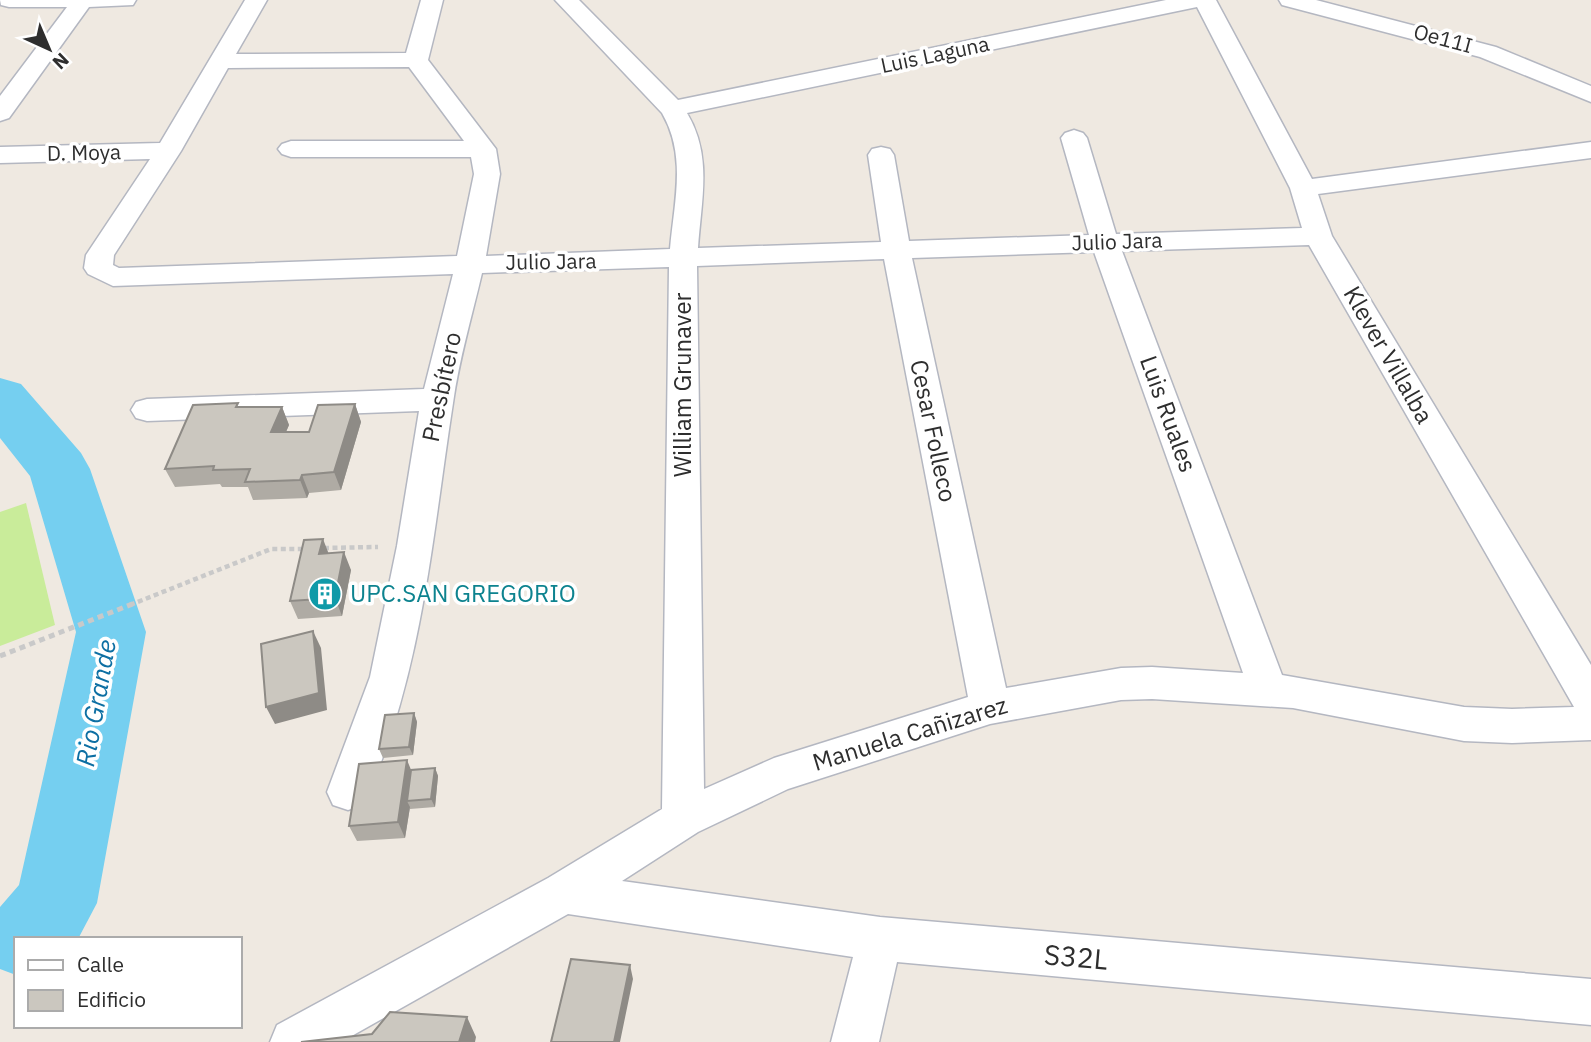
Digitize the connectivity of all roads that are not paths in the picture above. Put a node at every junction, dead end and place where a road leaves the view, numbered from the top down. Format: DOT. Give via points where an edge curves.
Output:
graph roads {
  1 [pos="9,0"];
  2 [pos="125,0"];
  3 [pos="256,0"];
  4 [pos="432,0"];
  5 [pos="566,0"];
  6 [pos="1198,0"];
  7 [pos="1205,0"];
  8 [pos="1290,0"];
  9 [pos="83,1"];
  10 [pos="416,60"];
  11 [pos="220,61"];
  12 [pos="1591,95"];
  13 [pos="672,109"];
  14 [pos="0,113"];
  15 [pos="1074,138"];
  16 [pos="291,149"];
  17 [pos="483,149"];
  18 [pos="1591,150"];
  19 [pos="168,151"];
  20 [pos="0,155"];
  21 [pos="881,155"];
  22 [pos="1303,188"];
  23 [pos="1318,236"];
  24 [pos="1105,243"];
  25 [pos="896,248"];
  26 [pos="683,259"];
  27 [pos="470,263"];
  28 [pos="437,399"];
  29 [pos="147,410"];
  30 [pos="1268,689"];
  31 [pos="1591,700"];
  32 [pos="989,707"];
  33 [pos="1591,723"];
  34 [pos="348,792"];
  35 [pos="683,818"];
  36 [pos="564,893"];
  37 [pos="880,939"];
  38 [pos="1591,1002"];
  39 [pos="294,1042"];
  40 [pos="855,1042"];
  1 -- 9 [label="street"];
  2 -- 9 [label="street"];
  3 -- 11 [label="street, Julio Jara"];
  4 -- 10 [label="street"];
  5 -- 13 [label="street, William Grunaver"];
  6 -- 13 [label="street, Luis Laguna"];
  7 -- 22 [label="street, Klever Villalba"];
  8 -- 12 [label="street, Oe11I" via="1488,52"];
  9 -- 14 [label="street"];
  10 -- 11 [label="street"];
  10 -- 17 [label="street"];
  11 -- 19 [label="street, Julio Jara"];
  13 -- 26 [label="street, William Grunaver" via="685,129 691,158"];
  15 -- 24 [label="street, Luis Ruales"];
  16 -- 17 [label="street"];
  17 -- 27 [label="street, Presbítero" via="487,174"];
  18 -- 22 [label="street"];
  19 -- 20 [label="street, D. Moya"];
  19 -- 27 [label="street, Julio Jara" via="100,255 98,268 113,277"];
  21 -- 25 [label="street, Cesar Folleco"];
  22 -- 23 [label="street, Klever Villalba"];
  23 -- 24 [label="street, Julio Jara"];
  23 -- 31 [label="street, Klever Villalba"];
  24 -- 25 [label="street, Julio Jara"];
  24 -- 30 [label="street, Luis Ruales"];
  25 -- 26 [label="street, Julio Jara"];
  25 -- 32 [label="street, Cesar Folleco"];
  26 -- 27 [label="street, Julio Jara"];
  26 -- 35 [label="street, William Grunaver"];
  27 -- 28 [label="street, Presbítero"];
  28 -- 29 [label="street"];
  28 -- 34 [label="street, Presbítero" via="389,677"];
  30 -- 32 [label="street, Manuela Cañizarez" via="1121,684"];
  30 -- 33 [label="street, Manuela Cañizarez" via="1464,724"];
  32 -- 35 [label="street, Manuela Cañizarez" via="786,772"];
  35 -- 36 [label="street, Manuela Cañizarez"];
  36 -- 37 [label="street, S32L"];
  36 -- 39 [label="street, Manuela Cañizarez"];
  37 -- 38 [label="street, S32L"];
  37 -- 40 [label="street"];
}
